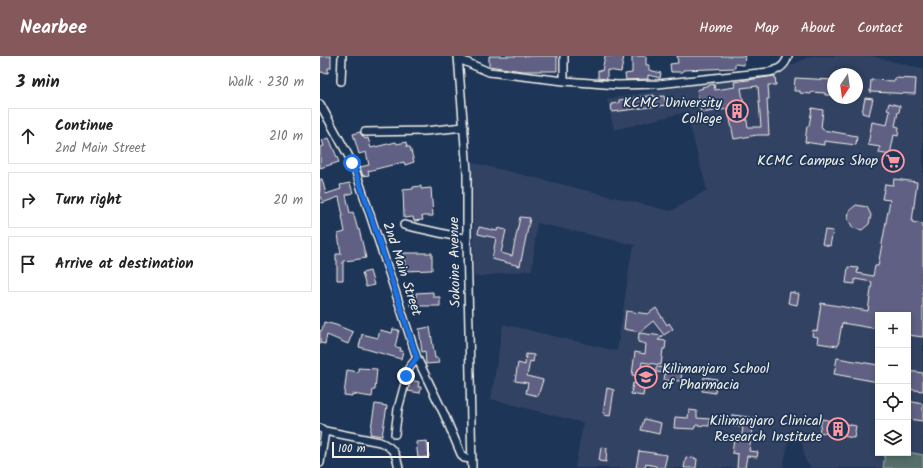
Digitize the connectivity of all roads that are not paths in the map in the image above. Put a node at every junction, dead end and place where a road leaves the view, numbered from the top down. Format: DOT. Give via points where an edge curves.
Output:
graph roads {
  1 [pos="342,56"];
  2 [pos="564,56"];
  3 [pos="788,56"];
  4 [pos="458,58"];
  5 [pos="341,81"];
  6 [pos="564,81"];
  7 [pos="320,104"];
  8 [pos="464,127"];
  9 [pos="366,132"];
  10 [pos="404,225"];
  11 [pos="467,239"];
  12 [pos="417,358"];
  13 [pos="322,430"];
  14 [pos="395,434"];
  15 [pos="472,459"];
  16 [pos="320,463"];
  17 [pos="399,468"];
  18 [pos="472,468"];
  1 -- 5 [label="street"];
  2 -- 6 [label="street"];
  3 -- 6 [label="street" via="782,67 769,72 658,84 618,85"];
  4 -- 6 [label="street" via="489,72"];
  4 -- 8 [label="street, Sokoine Avenue"];
  7 -- 12 [label="street, 2nd Main Street" via="356,172"];
  8 -- 9 [label="street" via="425,131"];
  8 -- 11 [label="street, Sokoine Avenue"];
  10 -- 11 [label="street"];
  11 -- 15 [label="street, Sokoine Avenue"];
  12 -- 14 [label="street" via="406,376"];
  12 -- 15 [label="street, 2nd Main Street" via="460,454 464,458"];
  13 -- 16 [label="street"];
  13 -- 17 [label="street" via="380,442 393,450"];
  15 -- 18 [label="street, Sokoine Avenue"];
}
